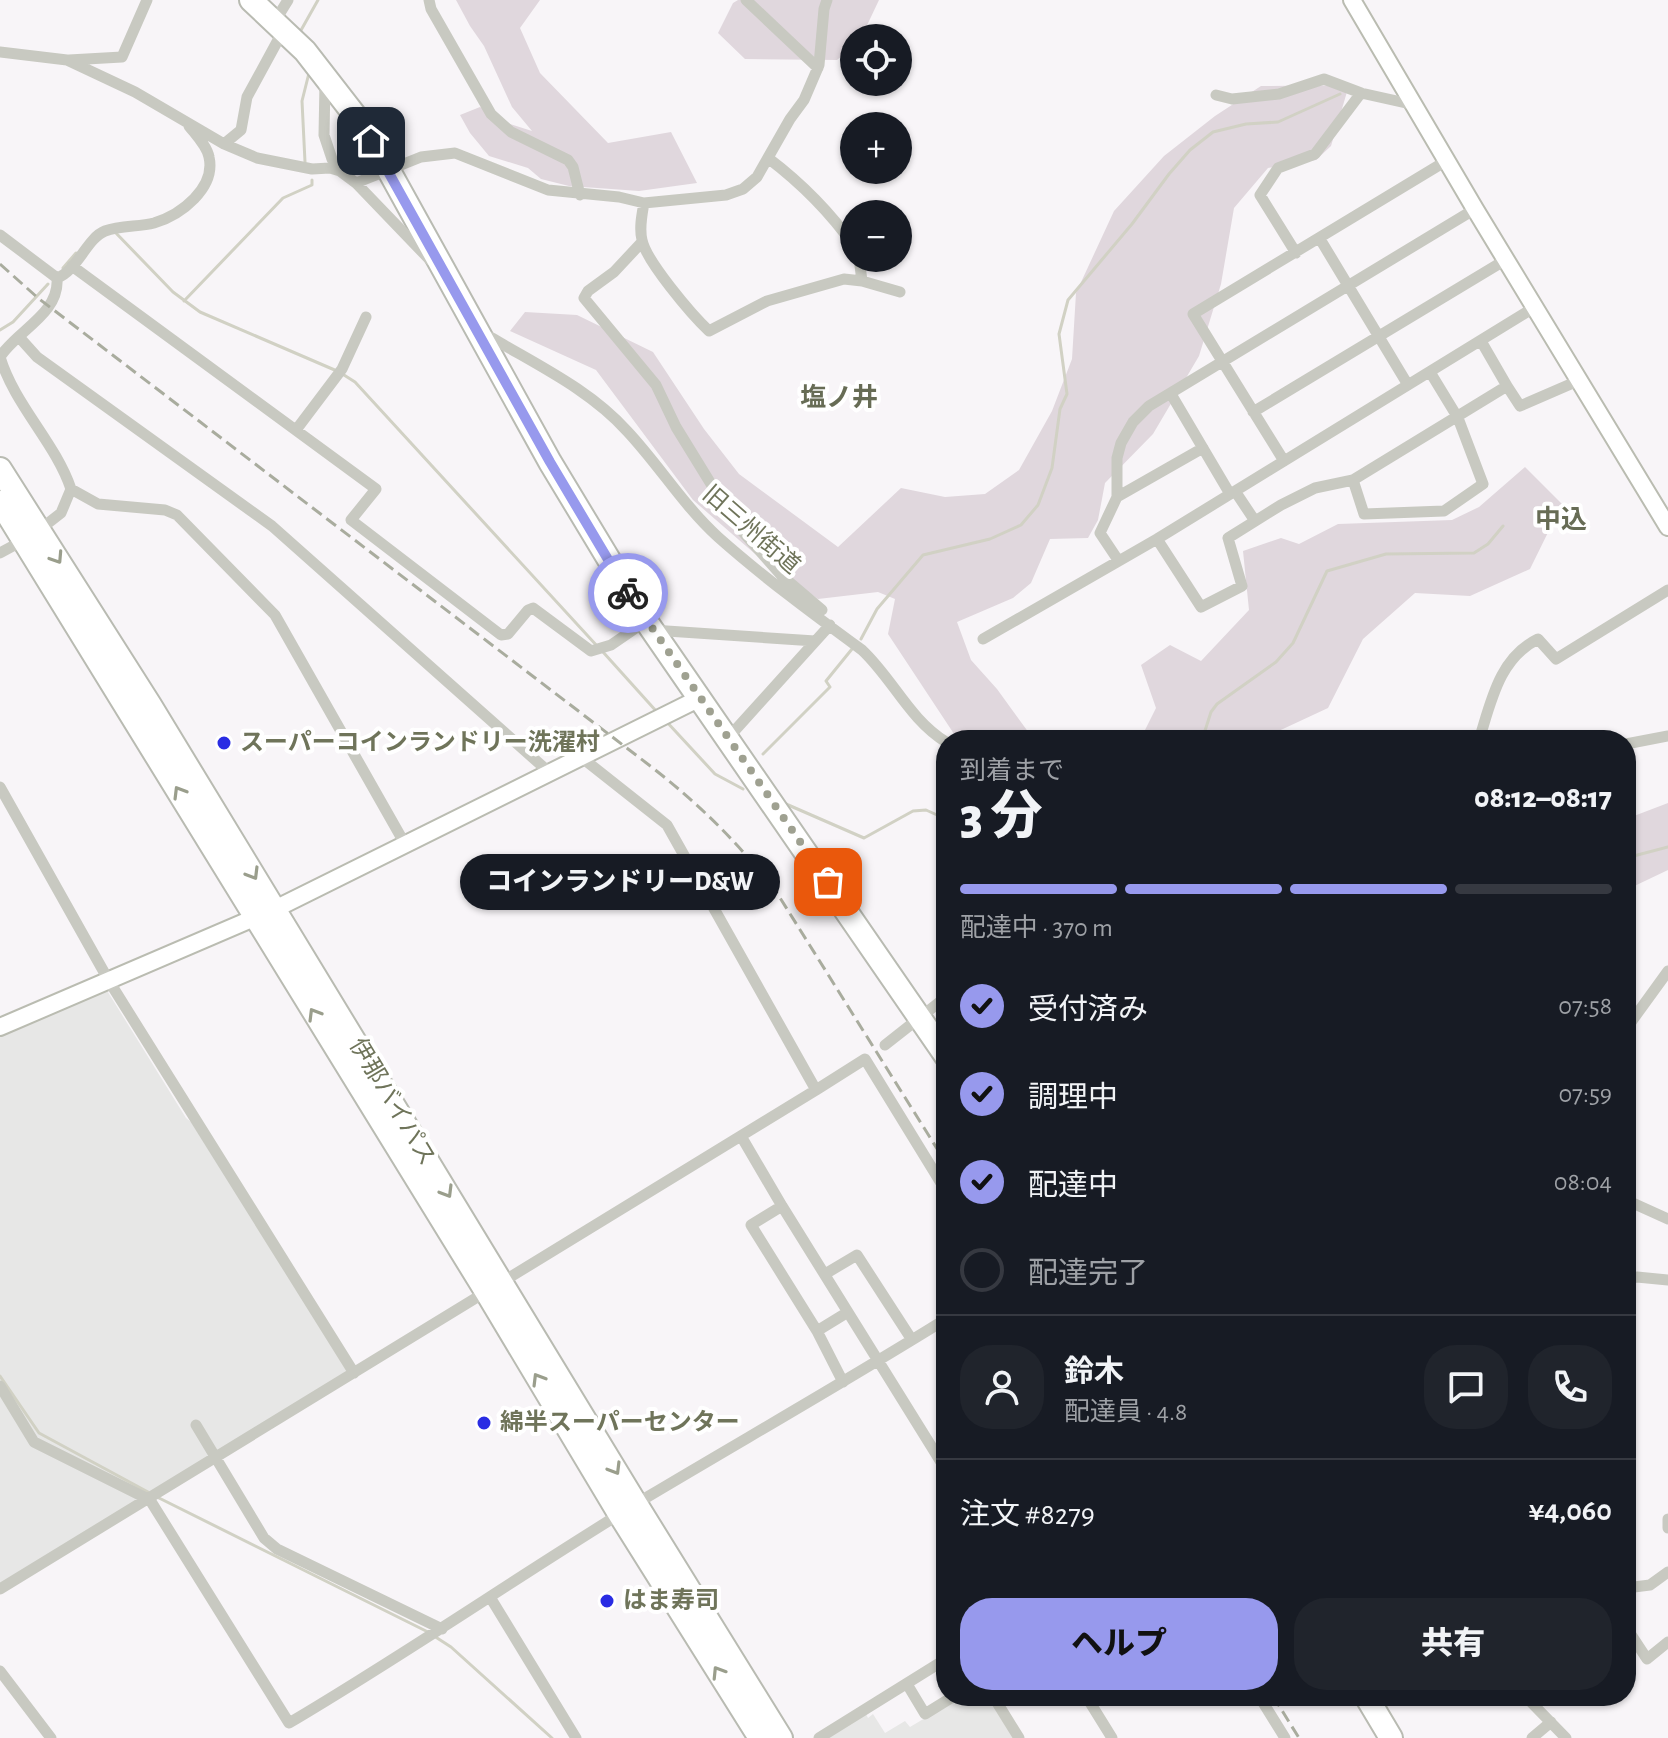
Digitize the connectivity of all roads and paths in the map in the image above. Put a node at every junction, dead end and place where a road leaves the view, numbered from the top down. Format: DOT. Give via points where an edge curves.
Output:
graph roads {
  1 [pos="147,0"];
  2 [pos="251,0"];
  3 [pos="288,0"];
  4 [pos="429,0"];
  5 [pos="746,0"];
  6 [pos="827,0"];
  7 [pos="1352,0"];
  8 [pos="280,25"];
  9 [pos="0,52"];
  10 [pos="67,60"];
  11 [pos="818,68"];
  12 [pos="326,75"];
  13 [pos="1361,93"];
  14 [pos="1216,95"];
  15 [pos="1415,105"];
  16 [pos="186,122"];
  17 [pos="224,144"];
  18 [pos="768,158"];
  19 [pos="1446,161"];
  20 [pos="388,169"];
  21 [pos="340,171"];
  22 [pos="356,183"];
  23 [pos="580,195"];
  24 [pos="644,203"];
  25 [pos="1475,209"];
  26 [pos="840,226"];
  27 [pos="0,235"];
  28 [pos="1320,239"];
  29 [pos="642,242"];
  30 [pos="1296,253"];
  31 [pos="1507,259"];
  32 [pos="72,266"];
  33 [pos="441,266"];
  34 [pos="861,272"];
  35 [pos="57,278"];
  36 [pos="862,281"];
  37 [pos="1349,288"];
  38 [pos="900,292"];
  39 [pos="1535,307"];
  40 [pos="366,317"];
  41 [pos="481,335"];
  42 [pos="19,337"];
  43 [pos="1379,338"];
  44 [pos="1481,341"];
  45 [pos="0,357"];
  46 [pos="1223,363"];
  47 [pos="1430,372"];
  48 [pos="1580,380"];
  49 [pos="1408,385"];
  50 [pos="1507,386"];
  51 [pos="1171,394"];
  52 [pos="1253,412"];
  53 [pos="1458,418"];
  54 [pos="296,430"];
  55 [pos="1203,448"];
  56 [pos="1284,461"];
  57 [pos="0,469"];
  58 [pos="1353,480"];
  59 [pos="71,489"];
  60 [pos="1232,493"];
  61 [pos="1117,497"];
  62 [pos="0,502"];
  63 [pos="1255,521"];
  64 [pos="1668,527"];
  65 [pos="32,535"];
  66 [pos="1157,539"];
  67 [pos="0,553"];
  68 [pos="1118,560"];
  69 [pos="1668,590"];
  70 [pos="830,625"];
  71 [pos="649,626"];
  72 [pos="983,639"];
  73 [pos="815,641"];
  74 [pos="700,698"];
  75 [pos="1482,730"];
  76 [pos="936,736"];
  77 [pos="1668,736"];
  78 [pos="728,738"];
  79 [pos="1636,742"];
  80 [pos="581,757"];
  81 [pos="550,773"];
  82 [pos="0,787"];
  83 [pos="405,844"];
  84 [pos="265,913"];
  85 [pos="1668,971"];
  86 [pos="109,981"];
  87 [pos="936,1005"];
  88 [pos="1636,1015"];
  89 [pos="920,1017"];
  90 [pos="0,1027"];
  91 [pos="936,1041"];
  92 [pos="885,1045"];
  93 [pos="816,1090"];
  94 [pos="741,1136"];
  95 [pos="936,1175"];
  96 [pos="1636,1205"];
  97 [pos="782,1206"];
  98 [pos="1668,1219"];
  99 [pos="825,1274"];
  100 [pos="1636,1277"];
  101 [pos="1668,1280"];
  102 [pos="494,1288"];
  103 [pos="848,1312"];
  104 [pos="936,1325"];
  105 [pos="817,1331"];
  106 [pos="912,1340"];
  107 [pos="879,1360"];
  108 [pos="354,1373"];
  109 [pos="843,1382"];
  110 [pos="0,1386"];
  111 [pos="196,1425"];
  112 [pos="936,1454"];
  113 [pos="216,1458"];
  114 [pos="150,1500"];
  115 [pos="628,1510"];
  116 [pos="1668,1519"];
  117 [pos="1668,1528"];
  118 [pos="1668,1572"];
  119 [pos="1636,1587"];
  120 [pos="0,1589"];
  121 [pos="490,1597"];
  122 [pos="440,1630"];
  123 [pos="1636,1642"];
  124 [pos="1668,1642"];
  125 [pos="936,1665"];
  126 [pos="0,1671"];
  127 [pos="907,1684"];
  128 [pos="938,1706"];
  129 [pos="999,1706"];
  130 [pos="1092,1706"];
  131 [pos="1265,1706"];
  132 [pos="1372,1706"];
  133 [pos="1535,1706"];
  134 [pos="1551,1722"];
  135 [pos="51,1738"];
  136 [pos="576,1738"];
  137 [pos="760,1738"];
  138 [pos="781,1738"];
  139 [pos="819,1738"];
  140 [pos="1019,1738"];
  141 [pos="1112,1738"];
  142 [pos="1285,1738"];
  143 [pos="1391,1738"];
  144 [pos="1532,1738"];
  145 [pos="1566,1738"];
  1 -- 10 [label="street" via="122,57"];
  2 -- 8 [label="highway"];
  3 -- 8 [label="street"];
  4 -- 23 [label="street" via="491,114 511,132 568,160"];
  5 -- 11 [label="street"];
  6 -- 11 [label="street"];
  7 -- 15 [label="street"];
  8 -- 12 [label="highway"];
  8 -- 17 [label="street" via="247,97 241,130"];
  9 -- 10 [label="street"];
  10 -- 16 [label="street"];
  11 -- 18 [label="street"];
  12 -- 20 [label="highway"];
  12 -- 21 [label="street" via="324,135"];
  13 -- 14 [label="street" via="1324,79 1279,94 1232,99"];
  13 -- 15 [label="street"];
  13 -- 30 [label="street" via="1315,154 1278,168 1260,195"];
  15 -- 19 [label="street"];
  16 -- 17 [label="street"];
  16 -- 32 [label="street" via="209,154 208,181 181,210 158,222 102,231"];
  17 -- 21 [label="street" via="257,158"];
  18 -- 24 [label="street" via="743,189"];
  18 -- 26 [label="street"];
  19 -- 25 [label="street"];
  19 -- 28 [label="street"];
  20 -- 22 [label="street"];
  20 -- 23 [label="street" via="430,154 455,153 528,184"];
  20 -- 33 [label="highway"];
  21 -- 22 [label="street"];
  22 -- 33 [label="street"];
  23 -- 24 [label="street"];
  24 -- 29 [label="street"];
  25 -- 31 [label="street"];
  25 -- 37 [label="street"];
  27 -- 35 [label="street"];
  28 -- 30 [label="street"];
  28 -- 37 [label="street"];
  29 -- 36 [label="street" via="670,286 709,331 767,301 844,279"];
  29 -- 70 [label="street" via="584,298 656,385 735,523 782,576 823,611"];
  30 -- 46 [label="street" via="1193,314"];
  31 -- 39 [label="street"];
  31 -- 43 [label="street"];
  32 -- 35 [label="street"];
  32 -- 54 [label="street"];
  33 -- 41 [label="highway"];
  34 -- 36 [label="street"];
  35 -- 42 [label="street" via="55,297"];
  36 -- 38 [label="street"];
  37 -- 43 [label="street"];
  37 -- 46 [label="street"];
  39 -- 44 [label="street"];
  39 -- 48 [label="street"];
  40 -- 54 [label="street" via="340,372"];
  41 -- 70 [label="street, 旧三州街道" via="594,401 628,431 717,536"];
  41 -- 71 [label="highway"];
  42 -- 45 [label="street"];
  42 -- 81 [label="street" via="37,357 272,526"];
  43 -- 49 [label="street"];
  43 -- 52 [label="street"];
  44 -- 47 [label="street"];
  44 -- 50 [label="street"];
  45 -- 59 [label="street"];
  46 -- 51 [label="street"];
  46 -- 52 [label="street"];
  47 -- 49 [label="street"];
  47 -- 53 [label="street"];
  48 -- 50 [label="street" via="1520,406"];
  48 -- 64 [label="street"];
  49 -- 56 [label="street"];
  50 -- 53 [label="street"];
  51 -- 55 [label="street"];
  51 -- 61 [label="street" via="1149,406 1121,443"];
  52 -- 56 [label="street"];
  53 -- 58 [label="street"];
  53 -- 58 [label="street" via="1483,484 1444,511 1364,514"];
  54 -- 71 [label="street" via="376,489 351,520 501,635 533,608 586,649 600,649"];
  55 -- 60 [label="street"];
  55 -- 61 [label="street"];
  56 -- 60 [label="street"];
  57 -- 65 [label="highway, 伊那バイパス"];
  58 -- 63 [label="street" via="1315,488"];
  59 -- 65 [label="street" via="61,513"];
  59 -- 83 [label="street" via="98,504 177,515 275,615"];
  60 -- 63 [label="street"];
  60 -- 66 [label="street"];
  61 -- 68 [label="street" via="1100,533"];
  62 -- 65 [label="highway, 伊那バイパス"];
  63 -- 66 [label="street" via="1228,538 1242,586 1201,607"];
  65 -- 67 [label="street"];
  65 -- 84 [label="highway, 伊那バイパス" via="150,705"];
  66 -- 68 [label="street"];
  68 -- 72 [label="street"];
  69 -- 75 [label="street" via="1556,659 1538,639 1522,646 1497,685"];
  70 -- 73 [label="street"];
  70 -- 76 [label="street, 旧三州街道" via="876,663"];
  71 -- 73 [label="street"];
  71 -- 74 [label="highway"];
  73 -- 78 [label="street"];
  74 -- 78 [label="highway"];
  74 -- 80 [label="street"];
  77 -- 79 [label="street"];
  78 -- 89 [label="highway"];
  80 -- 81 [label="street"];
  80 -- 93 [label="street" via="667,825"];
  81 -- 83 [label="street"];
  82 -- 86 [label="street"];
  83 -- 84 [label="street"];
  84 -- 86 [label="street"];
  84 -- 102 [label="highway, 伊那バイパス"];
  85 -- 88 [label="street"];
  86 -- 90 [label="street"];
  86 -- 108 [label="street"];
  87 -- 89 [label="street"];
  89 -- 91 [label="highway"];
  89 -- 92 [label="street"];
  93 -- 94 [label="street"];
  93 -- 95 [label="street" via="865,1059"];
  94 -- 97 [label="street"];
  94 -- 102 [label="street"];
  96 -- 98 [label="street"];
  97 -- 99 [label="street"];
  97 -- 105 [label="street" via="751,1225"];
  99 -- 103 [label="street"];
  99 -- 106 [label="street" via="857,1255"];
  100 -- 101 [label="street"];
  102 -- 108 [label="street"];
  102 -- 115 [label="highway, 伊那バイパス"];
  103 -- 105 [label="street"];
  103 -- 107 [label="street"];
  104 -- 106 [label="street"];
  105 -- 109 [label="street"];
  106 -- 107 [label="street"];
  107 -- 109 [label="street"];
  107 -- 112 [label="street"];
  108 -- 113 [label="street"];
  109 -- 115 [label="street"];
  110 -- 114 [label="street" via="34,1442"];
  111 -- 113 [label="street"];
  113 -- 114 [label="street"];
  113 -- 122 [label="street" via="264,1538 277,1549"];
  114 -- 120 [label="street"];
  114 -- 122 [label="street" via="289,1723"];
  115 -- 121 [label="street"];
  137 -- 115 [label="highway, 伊那バイパス, one-way"];
  115 -- 138 [label="highway, 伊那バイパス"];
  116 -- 117 [label="street"];
  118 -- 119 [label="street" via="1650,1585"];
  121 -- 122 [label="street"];
  121 -- 136 [label="street"];
  123 -- 124 [label="street" via="1647,1659"];
  125 -- 127 [label="street"];
  126 -- 135 [label="street"];
  127 -- 128 [label="street" via="925,1714"];
  127 -- 139 [label="street"];
  129 -- 140 [label="street"];
  130 -- 141 [label="street"];
  131 -- 142 [label="street"];
  132 -- 143 [label="highway"];
  133 -- 134 [label="street"];
  134 -- 144 [label="street"];
  134 -- 145 [label="street"];
}
